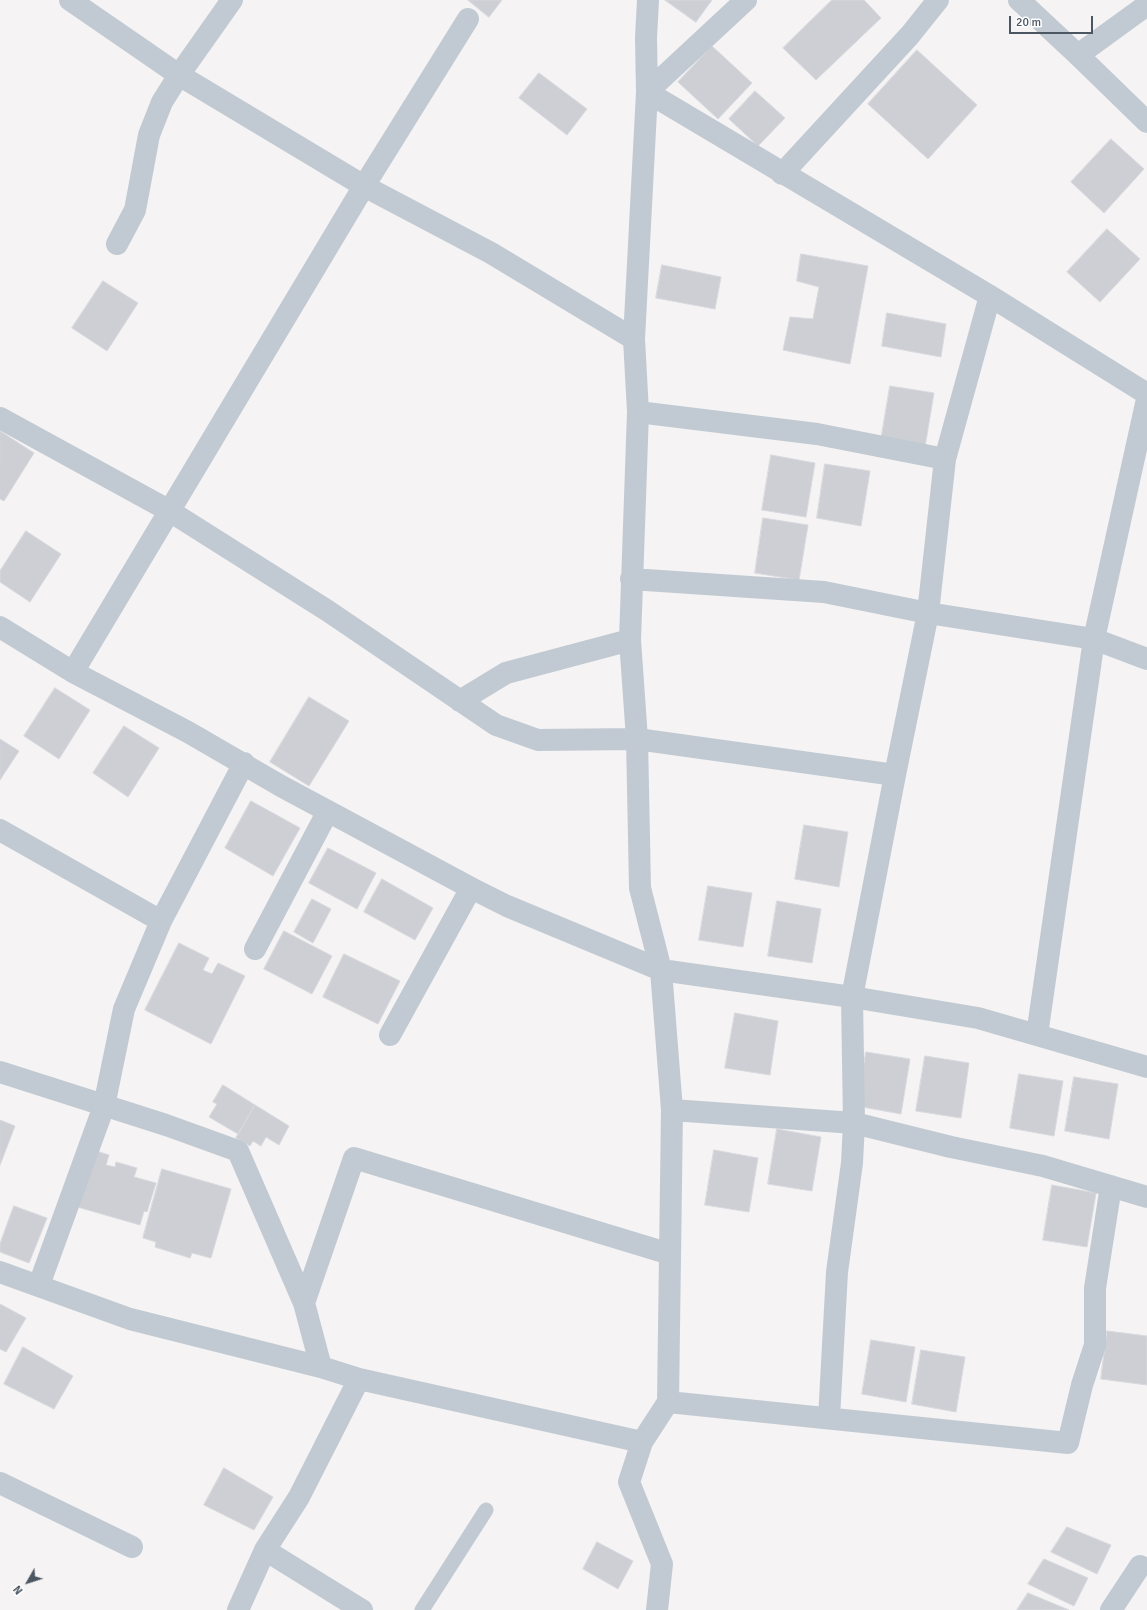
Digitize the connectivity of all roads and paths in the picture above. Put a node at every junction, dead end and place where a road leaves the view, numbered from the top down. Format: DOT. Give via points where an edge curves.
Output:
graph roads {
  1 [pos="70,0"];
  2 [pos="232,0"];
  3 [pos="648,0"];
  4 [pos="746,0"];
  5 [pos="938,0"];
  6 [pos="1019,0"];
  7 [pos="1147,5"];
  8 [pos="468,19"];
  9 [pos="1078,55"];
  10 [pos="179,75"];
  11 [pos="648,92"];
  12 [pos="1147,122"];
  13 [pos="782,174"];
  14 [pos="364,186"];
  15 [pos="116,244"];
  16 [pos="990,296"];
  17 [pos="634,339"];
  18 [pos="1147,394"];
  19 [pos="1147,399"];
  20 [pos="638,412"];
  21 [pos="0,418"];
  22 [pos="945,459"];
  23 [pos="168,510"];
  24 [pos="631,580"];
  25 [pos="928,613"];
  26 [pos="0,627"];
  27 [pos="1094,639"];
  28 [pos="630,640"];
  29 [pos="1147,659"];
  30 [pos="73,672"];
  31 [pos="460,700"];
  32 [pos="637,739"];
  33 [pos="244,763"];
  34 [pos="894,775"];
  35 [pos="328,811"];
  36 [pos="0,830"];
  37 [pos="472,888"];
  38 [pos="161,922"];
  39 [pos="255,949"];
  40 [pos="661,970"];
  41 [pos="852,997"];
  42 [pos="390,1034"];
  43 [pos="1036,1035"];
  44 [pos="1147,1067"];
  45 [pos="0,1072"];
  46 [pos="104,1106"];
  47 [pos="672,1110"];
  48 [pos="854,1123"];
  49 [pos="1111,1186"];
  50 [pos="1147,1197"];
  51 [pos="670,1254"];
  52 [pos="0,1272"];
  53 [pos="39,1285"];
  54 [pos="304,1303"];
  55 [pos="321,1367"];
  56 [pos="359,1379"];
  57 [pos="668,1402"];
  58 [pos="829,1418"];
  59 [pos="642,1442"];
  60 [pos="0,1483"];
  61 [pos="486,1510"];
  62 [pos="132,1547"];
  63 [pos="265,1550"];
  64 [pos="1140,1566"];
  65 [pos="238,1610"];
  66 [pos="362,1610"];
  67 [pos="422,1610"];
  68 [pos="657,1610"];
  69 [pos="1111,1610"];
  1 -- 10 [label="street"];
  2 -- 10 [label="street"];
  3 -- 11 [label="street"];
  4 -- 11 [label="street"];
  5 -- 13 [label="street" via="910,35"];
  6 -- 9 [label="street"];
  7 -- 9 [label="street"];
  8 -- 14 [label="street"];
  9 -- 12 [label="street"];
  10 -- 14 [label="street"];
  10 -- 15 [label="street" via="162,102 149,135 135,210"];
  11 -- 13 [label="street"];
  11 -- 17 [label="street"];
  13 -- 16 [label="street"];
  14 -- 17 [label="street" via="491,253"];
  14 -- 23 [label="street"];
  16 -- 18 [label="street"];
  16 -- 22 [label="street"];
  17 -- 20 [label="street"];
  19 -- 27 [label="street"];
  20 -- 22 [label="street" via="817,434"];
  20 -- 24 [label="street"];
  21 -- 23 [label="street"];
  22 -- 25 [label="street"];
  23 -- 30 [label="street"];
  23 -- 31 [label="street" via="328,611"];
  24 -- 25 [label="street" via="824,592"];
  24 -- 28 [label="street"];
  25 -- 27 [label="street"];
  25 -- 34 [label="street"];
  26 -- 30 [label="street"];
  27 -- 29 [label="street"];
  27 -- 43 [label="street"];
  28 -- 31 [label="street" via="506,673"];
  28 -- 32 [label="street"];
  30 -- 33 [label="street"];
  31 -- 32 [label="street" via="496,725 538,740"];
  32 -- 34 [label="street"];
  32 -- 40 [label="street" via="640,888"];
  33 -- 35 [label="street"];
  33 -- 38 [label="street"];
  34 -- 41 [label="street"];
  35 -- 37 [label="street"];
  35 -- 39 [label="street"];
  36 -- 38 [label="street"];
  37 -- 40 [label="street" via="506,906"];
  37 -- 42 [label="street"];
  38 -- 46 [label="street" via="124,1009"];
  40 -- 41 [label="street"];
  40 -- 47 [label="street"];
  41 -- 43 [label="street" via="978,1018"];
  41 -- 48 [label="street"];
  43 -- 44 [label="street"];
  45 -- 46 [label="street"];
  46 -- 53 [label="street"];
  46 -- 54 [label="street" via="238,1151"];
  47 -- 48 [label="street"];
  47 -- 51 [label="street"];
  48 -- 49 [label="street" via="1043,1166"];
  48 -- 58 [label="street" via="852,1163 837,1272"];
  49 -- 50 [label="street"];
  49 -- 58 [label="street" via="1095,1288 1095,1345 1068,1443"];
  51 -- 54 [label="street" via="354,1158"];
  51 -- 57 [label="street"];
  52 -- 53 [label="street"];
  53 -- 55 [label="street" via="130,1319"];
  54 -- 55 [label="street"];
  55 -- 56 [label="street"];
  56 -- 59 [label="street"];
  56 -- 63 [label="street" via="299,1497"];
  57 -- 58 [label="street"];
  57 -- 59 [label="street"];
  59 -- 68 [label="street" via="629,1482 662,1564"];
  60 -- 62 [label="street"];
  61 -- 67 [label="lane"];
  63 -- 65 [label="street"];
  63 -- 66 [label="street"];
  64 -- 69 [label="street"];
}
